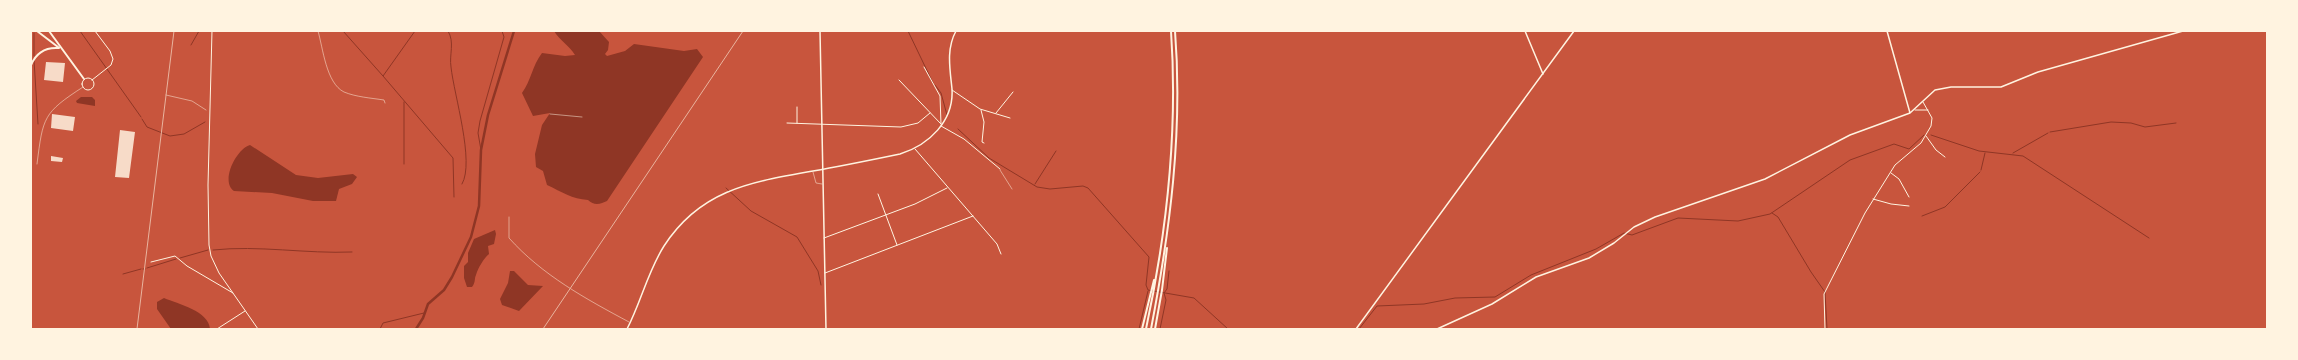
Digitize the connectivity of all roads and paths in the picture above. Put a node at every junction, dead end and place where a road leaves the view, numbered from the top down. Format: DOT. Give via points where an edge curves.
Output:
graph roads {
  1 [pos="37,31"];
  2 [pos="49,31"];
  3 [pos="95,31"];
  4 [pos="212,31"];
  5 [pos="318,31"];
  6 [pos="820,31"];
  7 [pos="956,31"];
  8 [pos="1171,31"];
  9 [pos="1175,31"];
  10 [pos="1525,31"];
  11 [pos="1574,31"];
  12 [pos="1887,31"];
  13 [pos="2183,31"];
  14 [pos="59,48"];
  15 [pos="62,50"];
  16 [pos="31,65"];
  17 [pos="924,67"];
  18 [pos="1543,74"];
  19 [pos="84,79"];
  20 [pos="92,80"];
  21 [pos="899,80"];
  22 [pos="83,87"];
  23 [pos="952,90"];
  24 [pos="1013,92"];
  25 [pos="166,95"];
  26 [pos="1923,102"];
  27 [pos="385,103"];
  28 [pos="797,107"];
  29 [pos="980,109"];
  30 [pos="1916,110"];
  31 [pos="1928,110"];
  32 [pos="209,111"];
  33 [pos="930,113"];
  34 [pos="1910,113"];
  35 [pos="550,114"];
  36 [pos="996,114"];
  37 [pos="582,117"];
  38 [pos="1010,118"];
  39 [pos="787,123"];
  40 [pos="797,123"];
  41 [pos="822,124"];
  42 [pos="941,126"];
  43 [pos="1926,136"];
  44 [pos="984,143"];
  45 [pos="915,149"];
  46 [pos="1945,157"];
  47 [pos="37,164"];
  48 [pos="823,169"];
  49 [pos="1000,169"];
  50 [pos="813,171"];
  51 [pos="1890,172"];
  52 [pos="823,184"];
  53 [pos="948,187"];
  54 [pos="1012,190"];
  55 [pos="878,194"];
  56 [pos="1909,197"];
  57 [pos="1873,199"];
  58 [pos="1909,206"];
  59 [pos="886,216"];
  60 [pos="973,216"];
  61 [pos="509,217"];
  62 [pos="1168,229"];
  63 [pos="824,238"];
  64 [pos="897,245"];
  65 [pos="1001,254"];
  66 [pos="151,262"];
  67 [pos="825,273"];
  68 [pos="233,294"];
  69 [pos="1151,297"];
  70 [pos="246,311"];
  71 [pos="630,322"];
  72 [pos="218,329"];
  73 [pos="258,329"];
  74 [pos="627,329"];
  75 [pos="826,329"];
  76 [pos="1142,329"];
  77 [pos="1146,329"];
  78 [pos="1151,329"];
  79 [pos="1155,329"];
  80 [pos="1356,329"];
  81 [pos="1437,329"];
  82 [pos="1825,329"];
  1 -- 14 [label="main road"];
  2 -- 15 [label="main road"];
  3 -- 20 [label="street" via="112,56 112,63"];
  4 -- 32 [label="street"];
  5 -- 27 [label="path" via="330,73 338,88 344,92 384,100"];
  6 -- 41 [label="street"];
  7 -- 23 [label="street" via="949,53"];
  8 -- 69 [label="main road" via="1172,154 1157,270"];
  9 -- 62 [label="main road" via="1177,136"];
  10 -- 18 [label="street"];
  11 -- 18 [label="street"];
  12 -- 34 [label="street"];
  13 -- 26 [label="street" via="2038,72 2001,87 1939,89 1932,92"];
  14 -- 15 [label="main road"];
  14 -- 16 [label="main road" via="48,48 41,52"];
  15 -- 19 [label="main road"];
  17 -- 42 [label="street" via="940,96"];
  18 -- 80 [label="street"];
  19 -- 20 [label="street"];
  19 -- 22 [label="street"];
  20 -- 22 [label="street" via="92,88 88,90"];
  21 -- 33 [label="street"];
  22 -- 47 [label="lane" via="51,109 46,117 41,132"];
  23 -- 29 [label="street"];
  23 -- 42 [label="street" via="948,113"];
  24 -- 36 [label="street"];
  25 -- 32 [label="path" via="192,101"];
  26 -- 30 [label="street"];
  26 -- 31 [label="street"];
  28 -- 40 [label="street"];
  29 -- 36 [label="street"];
  29 -- 44 [label="street" via="984,122"];
  30 -- 31 [label="street"];
  30 -- 34 [label="street"];
  31 -- 43 [label="street" via="1932,124"];
  32 -- 68 [label="street" via="208,185 211,256"];
  33 -- 41 [label="street" via="918,123 901,127"];
  33 -- 42 [label="street"];
  34 -- 81 [label="street" via="1850,135 1765,179 1655,217 1634,227 1589,258 1531,279 1492,304"];
  35 -- 37 [label="path"];
  36 -- 38 [label="street"];
  39 -- 40 [label="street"];
  40 -- 41 [label="street"];
  41 -- 48 [label="street"];
  42 -- 45 [label="street"];
  42 -- 49 [label="street" via="964,139"];
  43 -- 46 [label="street"];
  43 -- 51 [label="street"];
  45 -- 48 [label="street"];
  45 -- 53 [label="street"];
  48 -- 50 [label="street"];
  48 -- 52 [label="street"];
  49 -- 54 [label="lane"];
  50 -- 52 [label="lane" via="816,183"];
  50 -- 71 [label="street" via="760,180 728,191 702,206 682,223 661,250"];
  51 -- 56 [label="street" via="1901,180"];
  51 -- 57 [label="street"];
  52 -- 63 [label="street"];
  53 -- 59 [label="street"];
  53 -- 60 [label="street"];
  55 -- 59 [label="street"];
  57 -- 58 [label="street"];
  57 -- 82 [label="street" via="1824,294"];
  59 -- 63 [label="street"];
  59 -- 64 [label="street"];
  60 -- 64 [label="street"];
  60 -- 65 [label="street" via="997,244"];
  61 -- 71 [label="lane" via="509,238 521,250 559,282"];
  62 -- 78 [label="main road"];
  62 -- 79 [label="main road" via="1161,299"];
  63 -- 67 [label="street"];
  64 -- 67 [label="street"];
  66 -- 68 [label="street" via="175,256 186,266"];
  67 -- 75 [label="street"];
  68 -- 70 [label="street"];
  69 -- 76 [label="main road"];
  69 -- 77 [label="main road"];
  70 -- 72 [label="street"];
  70 -- 73 [label="street"];
  71 -- 74 [label="street"];
}
